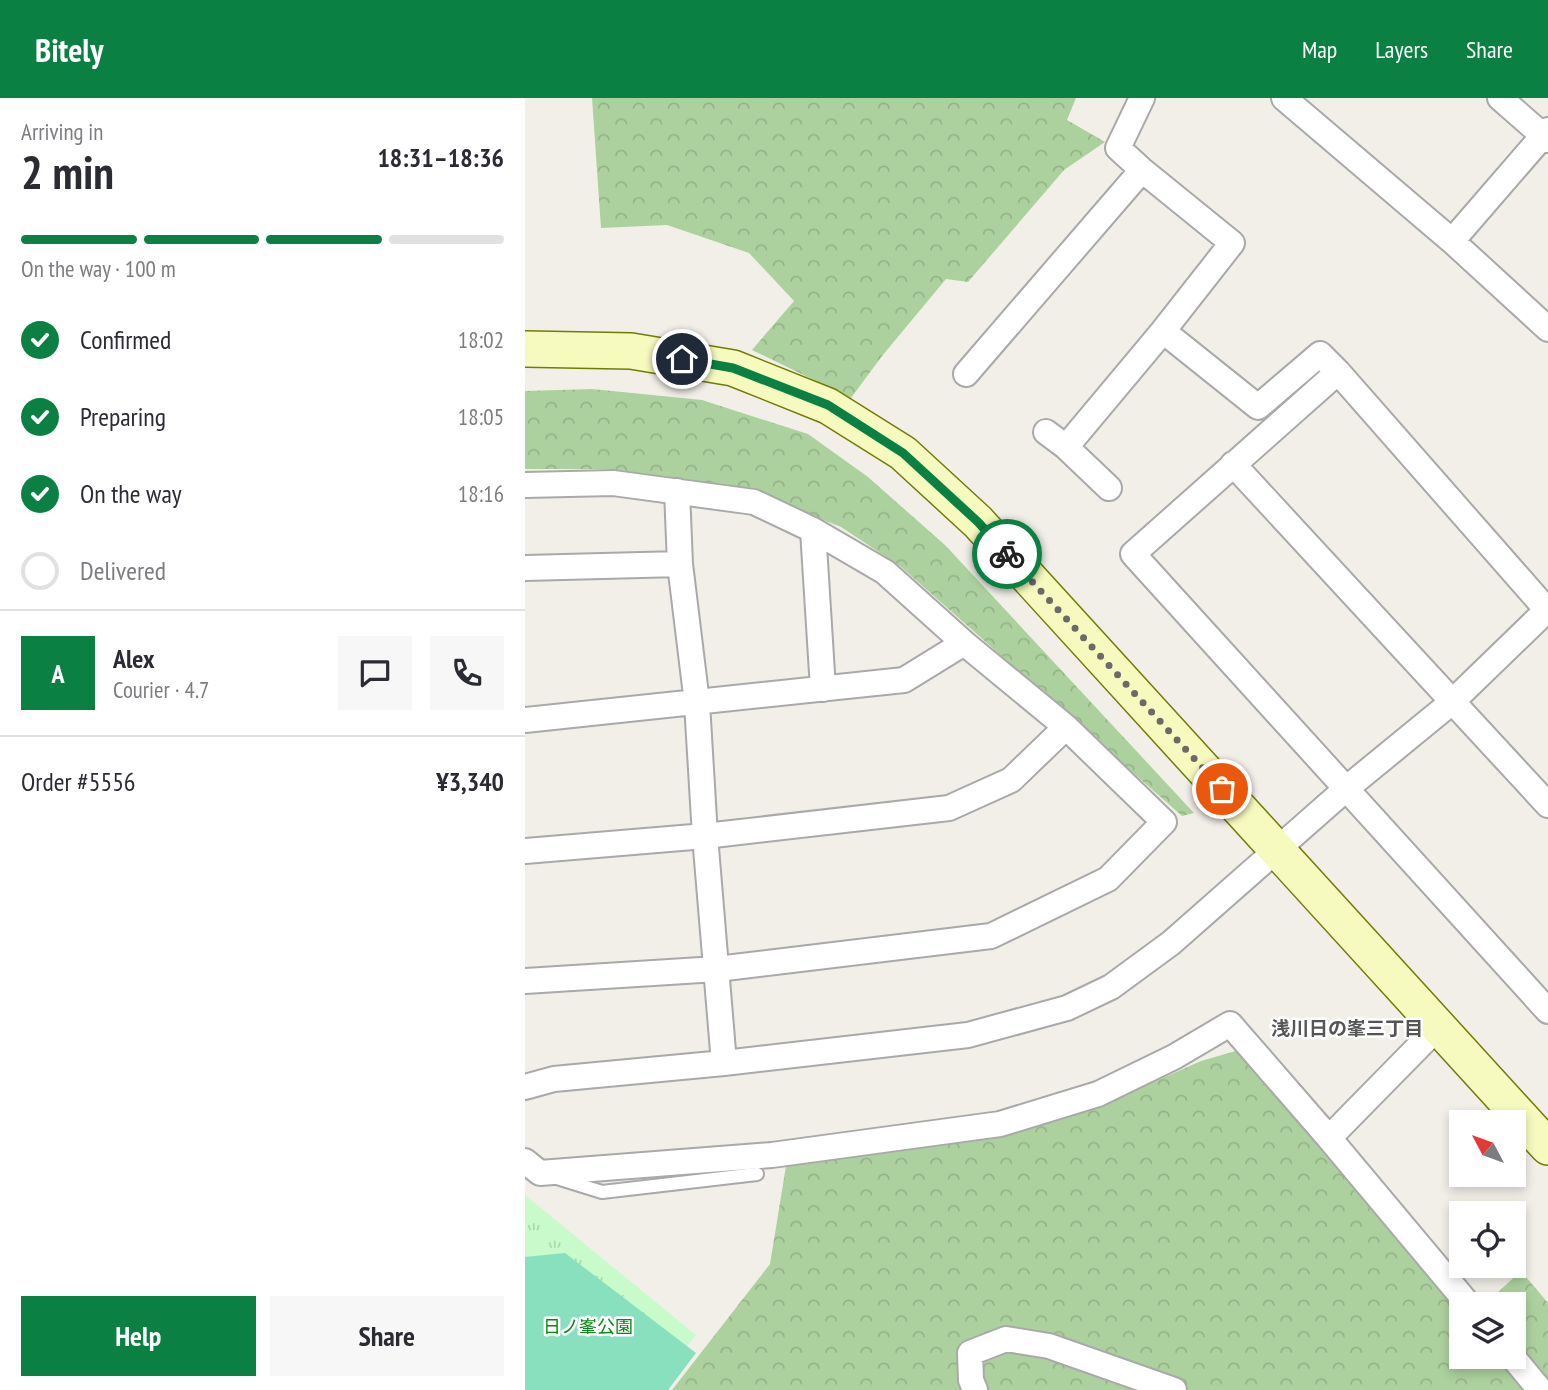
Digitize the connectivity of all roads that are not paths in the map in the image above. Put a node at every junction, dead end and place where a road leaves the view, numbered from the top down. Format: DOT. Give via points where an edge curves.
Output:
graph roads {
  1 [pos="1142,98"];
  2 [pos="1284,98"];
  3 [pos="1500,98"];
  4 [pos="1546,135"];
  5 [pos="1142,170"];
  6 [pos="1452,241"];
  7 [pos="1548,329"];
  8 [pos="1163,331"];
  9 [pos="525,349"];
  10 [pos="1338,372"];
  11 [pos="966,374"];
  12 [pos="1046,432"];
  13 [pos="1066,447"];
  14 [pos="1233,464"];
  15 [pos="525,485"];
  16 [pos="1109,488"];
  17 [pos="677,491"];
  18 [pos="813,530"];
  19 [pos="680,565"];
  20 [pos="525,568"];
  21 [pos="1548,610"];
  22 [pos="964,643"];
  23 [pos="823,689"];
  24 [pos="1453,702"];
  25 [pos="697,703"];
  26 [pos="525,720"];
  27 [pos="1066,727"];
  28 [pos="1347,788"];
  29 [pos="1548,805"];
  30 [pos="705,836"];
  31 [pos="1278,850"];
  32 [pos="525,851"];
  33 [pos="717,969"];
  34 [pos="525,981"];
  35 [pos="1548,1011"];
  36 [pos="1438,1027"];
  37 [pos="724,1063"];
  38 [pos="525,1087"];
  39 [pos="1329,1138"];
  40 [pos="1548,1147"];
  41 [pos="532,1167"];
  42 [pos="757,1174"];
  43 [pos="1458,1292"];
  44 [pos="1523,1369"];
  45 [pos="975,1390"];
  46 [pos="1174,1390"];
  47 [pos="1540,1390"];
  1 -- 5 [label="street" via="1118,148"];
  2 -- 6 [label="street"];
  3 -- 4 [label="street"];
  4 -- 6 [label="street"];
  5 -- 8 [label="street" via="1232,243"];
  5 -- 11 [label="street"];
  6 -- 7 [label="street"];
  8 -- 10 [label="street" via="1258,407 1320,354"];
  8 -- 13 [label="street"];
  9 -- 31 [label="street" via="631,351 733,368 828,405 903,453 978,522"];
  10 -- 14 [label="street"];
  10 -- 21 [label="street"];
  12 -- 13 [label="street"];
  13 -- 16 [label="street"];
  14 -- 24 [label="street"];
  14 -- 28 [label="street" via="1133,554"];
  15 -- 17 [label="street" via="613,483"];
  17 -- 18 [label="street" via="754,502"];
  17 -- 19 [label="street"];
  18 -- 22 [label="street" via="885,572"];
  18 -- 23 [label="street"];
  19 -- 20 [label="street"];
  19 -- 25 [label="street"];
  21 -- 24 [label="street"];
  22 -- 23 [label="street" via="904,680"];
  22 -- 27 [label="street"];
  23 -- 25 [label="street"];
  24 -- 28 [label="street"];
  24 -- 29 [label="street"];
  25 -- 26 [label="street"];
  25 -- 30 [label="street"];
  27 -- 30 [label="street" via="1011,780 949,808"];
  27 -- 33 [label="street" via="1164,822 1108,879 991,936"];
  28 -- 31 [label="street"];
  28 -- 35 [label="street"];
  30 -- 32 [label="street"];
  30 -- 33 [label="street"];
  31 -- 36 [label="street"];
  31 -- 37 [label="street" via="1171,943 1111,987 1067,1008 968,1035"];
  33 -- 34 [label="street"];
  33 -- 37 [label="street"];
  36 -- 39 [label="street"];
  36 -- 40 [label="street"];
  37 -- 38 [label="street" via="554,1079"];
  39 -- 41 [label="street" via="1230,1024 1098,1094 1000,1124 772,1155"];
  39 -- 43 [label="street"];
  41 -- 42 [label="lane" via="602,1192"];
  44 -- 47 [label="street"];
  45 -- 46 [label="street" via="970,1353 1006,1339 1049,1346"];
}
